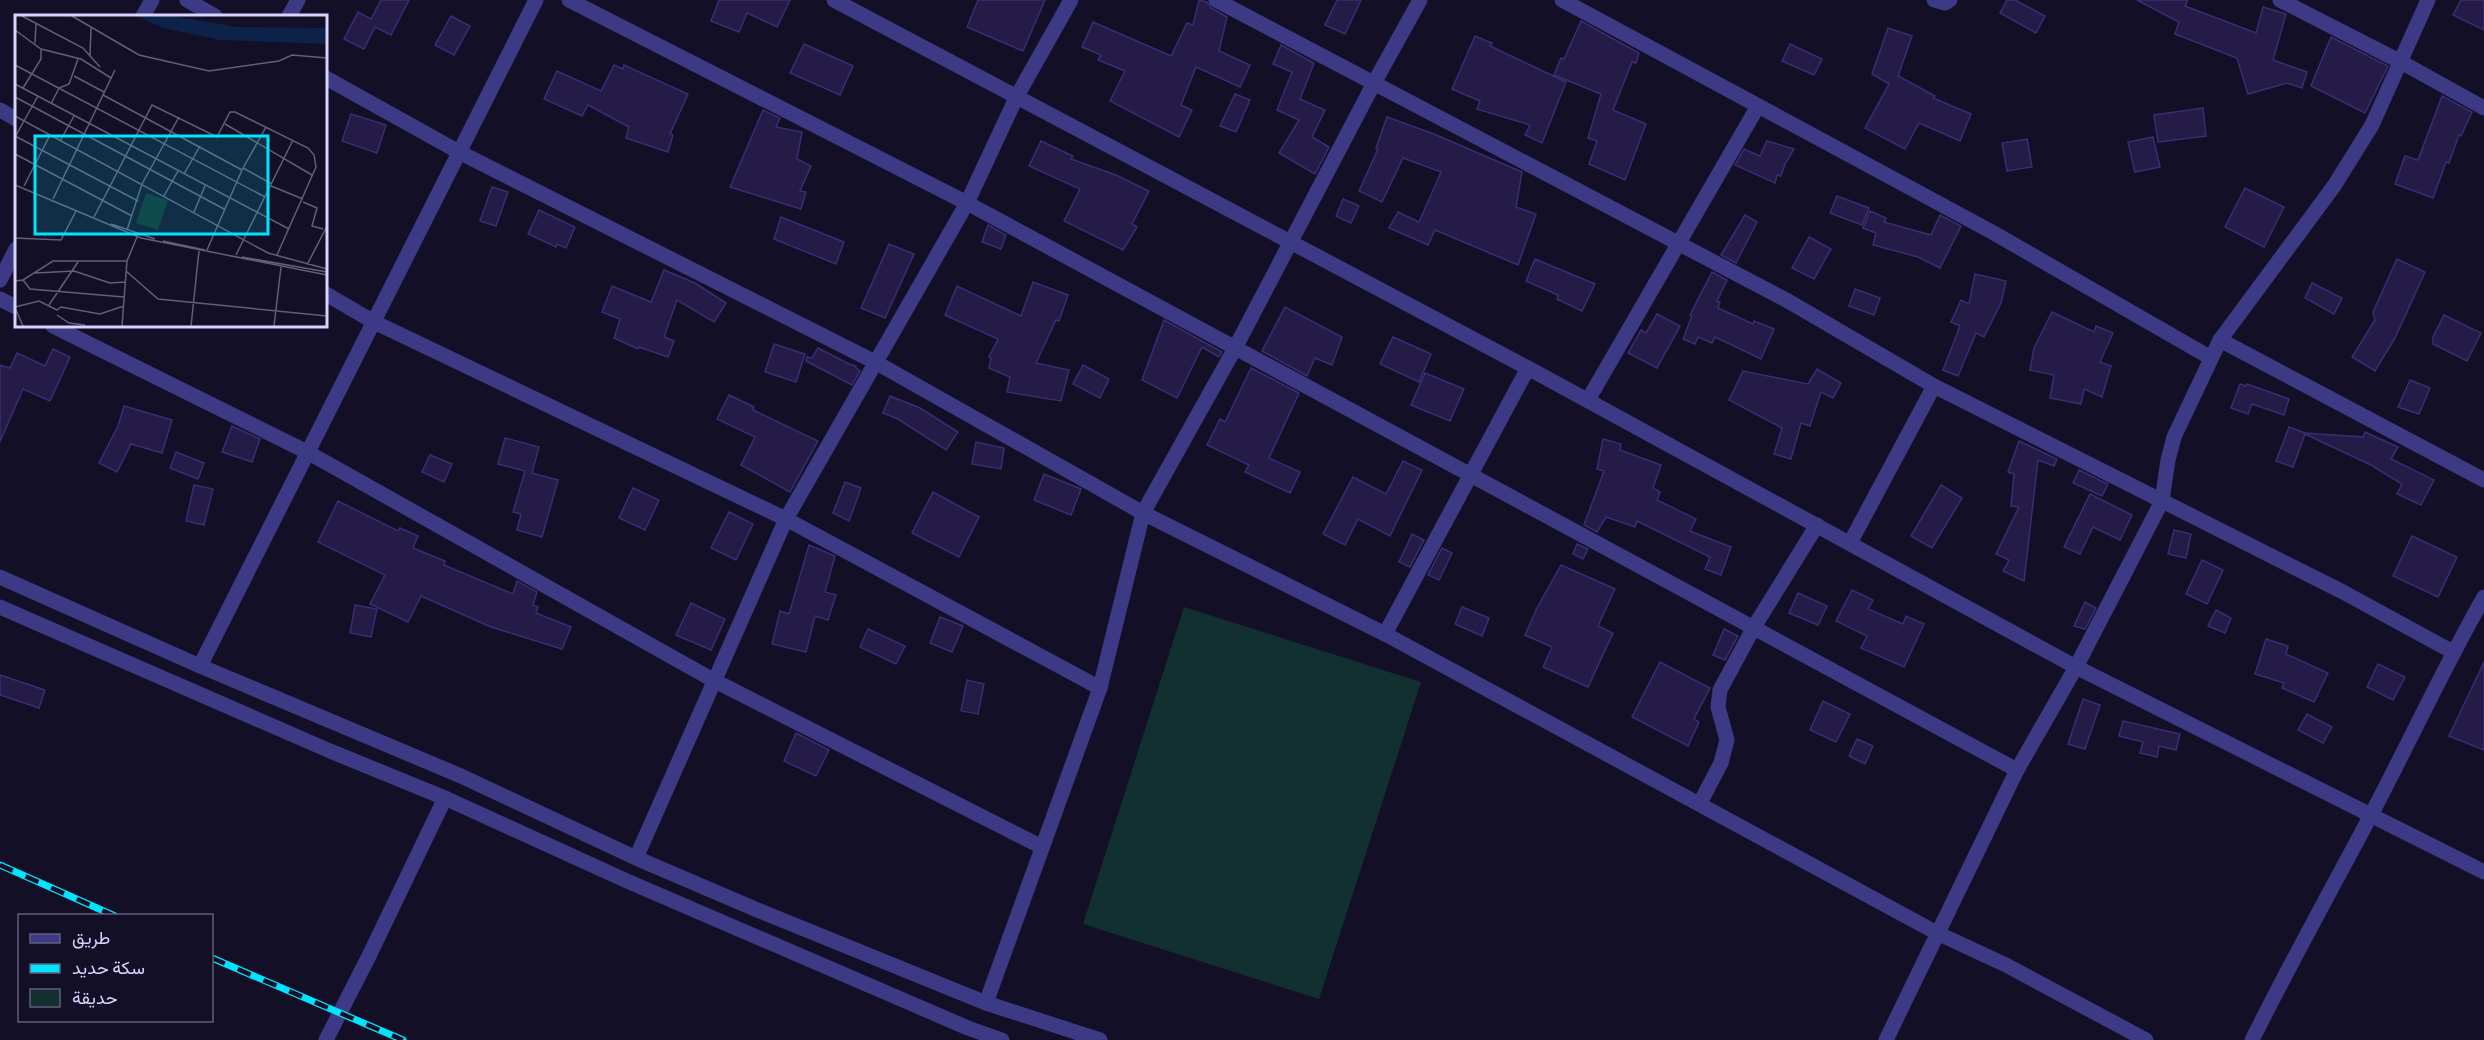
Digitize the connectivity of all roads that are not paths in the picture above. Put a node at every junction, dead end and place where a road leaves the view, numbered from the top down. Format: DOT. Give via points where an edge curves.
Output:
graph roads {
  1 [pos="152,0"];
  2 [pos="186,0"];
  3 [pos="298,0"];
  4 [pos="536,0"];
  5 [pos="568,0"];
  6 [pos="834,0"];
  7 [pos="1071,0"];
  8 [pos="1216,0"];
  9 [pos="1420,0"];
  10 [pos="1562,0"];
  11 [pos="1934,0"];
  12 [pos="1950,0"];
  13 [pos="2280,0"];
  14 [pos="2428,0"];
  15 [pos="144,15"];
  16 [pos="213,15"];
  17 [pos="290,15"];
  18 [pos="2401,62"];
  19 [pos="327,79"];
  20 [pos="1374,83"];
  21 [pos="1017,96"];
  22 [pos="1758,105"];
  23 [pos="2484,108"];
  24 [pos="0,110"];
  25 [pos="15,119"];
  26 [pos="459,152"];
  27 [pos="967,203"];
  28 [pos="1291,241"];
  29 [pos="1677,244"];
  30 [pos="15,251"];
  31 [pos="0,280"];
  32 [pos="327,295"];
  33 [pos="0,299"];
  34 [pos="15,306"];
  35 [pos="374,322"];
  36 [pos="55,327"];
  37 [pos="2220,340"];
  38 [pos="1234,350"];
  39 [pos="2211,358"];
  40 [pos="875,362"];
  41 [pos="1528,368"];
  42 [pos="1934,386"];
  43 [pos="1588,400"];
  44 [pos="309,453"];
  45 [pos="1470,475"];
  46 [pos="2484,480"];
  47 [pos="2162,501"];
  48 [pos="1143,513"];
  49 [pos="786,519"];
  50 [pos="1817,525"];
  51 [pos="1850,543"];
  52 [pos="0,577"];
  53 [pos="2484,597"];
  54 [pos="0,607"];
  55 [pos="1755,627"];
  56 [pos="1384,634"];
  57 [pos="2453,652"];
  58 [pos="200,666"];
  59 [pos="2076,667"];
  60 [pos="713,680"];
  61 [pos="1100,688"];
  62 [pos="2017,770"];
  63 [pos="445,798"];
  64 [pos="1700,803"];
  65 [pos="2372,814"];
  66 [pos="1042,848"];
  67 [pos="636,858"];
  68 [pos="2484,872"];
  69 [pos="1937,933"];
  70 [pos="986,1003"];
  71 [pos="326,1040"];
  72 [pos="1002,1040"];
  73 [pos="1100,1040"];
  74 [pos="1886,1040"];
  75 [pos="2146,1040"];
  76 [pos="2252,1040"];
  1 -- 15 [label="street"];
  2 -- 16 [label="street"];
  3 -- 17 [label="street"];
  4 -- 26 [label="street"];
  5 -- 27 [label="street"];
  6 -- 21 [label="street"];
  7 -- 21 [label="street"];
  8 -- 20 [label="street"];
  9 -- 20 [label="street"];
  10 -- 22 [label="street"];
  11 -- 12 [label="street"];
  13 -- 18 [label="street"];
  14 -- 18 [label="street"];
  18 -- 23 [label="street"];
  18 -- 37 [label="street" via="2372,125 2334,186"];
  19 -- 26 [label="street"];
  20 -- 28 [label="street"];
  20 -- 29 [label="street"];
  21 -- 27 [label="street"];
  21 -- 28 [label="street"];
  22 -- 29 [label="street"];
  22 -- 39 [label="street" via="1992,232"];
  24 -- 25 [label="street"];
  26 -- 35 [label="street"];
  26 -- 40 [label="street"];
  27 -- 38 [label="street"];
  27 -- 40 [label="street"];
  28 -- 38 [label="street"];
  28 -- 41 [label="street"];
  29 -- 42 [label="street" via="1788,301"];
  29 -- 43 [label="street"];
  30 -- 31 [label="street"];
  32 -- 35 [label="street"];
  33 -- 34 [label="street"];
  35 -- 44 [label="street"];
  35 -- 49 [label="street"];
  36 -- 44 [label="street"];
  37 -- 39 [label="street"];
  37 -- 46 [label="street"];
  38 -- 45 [label="street"];
  38 -- 48 [label="street"];
  39 -- 47 [label="street" via="2174,436"];
  40 -- 48 [label="street"];
  40 -- 49 [label="street"];
  41 -- 43 [label="street"];
  41 -- 45 [label="street"];
  42 -- 47 [label="street"];
  42 -- 51 [label="street"];
  43 -- 50 [label="street"];
  44 -- 58 [label="street"];
  44 -- 60 [label="street"];
  45 -- 55 [label="street"];
  45 -- 56 [label="street"];
  47 -- 57 [label="street"];
  47 -- 59 [label="street"];
  48 -- 56 [label="street"];
  48 -- 61 [label="street"];
  49 -- 60 [label="street"];
  49 -- 61 [label="street"];
  50 -- 51 [label="street"];
  50 -- 55 [label="street"];
  51 -- 59 [label="street"];
  52 -- 58 [label="street"];
  53 -- 57 [label="street"];
  54 -- 63 [label="street"];
  55 -- 62 [label="street"];
  55 -- 64 [label="street" via="1720,690 1718,707 1727,740 1721,763"];
  56 -- 64 [label="street"];
  57 -- 65 [label="street"];
  58 -- 67 [label="street" via="460,776"];
  59 -- 62 [label="street"];
  59 -- 65 [label="street"];
  60 -- 66 [label="street"];
  60 -- 67 [label="street"];
  61 -- 66 [label="street"];
  62 -- 69 [label="street"];
  63 -- 71 [label="street"];
  63 -- 72 [label="street" via="733,928"];
  64 -- 69 [label="street"];
  65 -- 68 [label="street"];
  65 -- 76 [label="street"];
  66 -- 70 [label="street"];
  67 -- 70 [label="street"];
  69 -- 74 [label="street"];
  69 -- 75 [label="street" via="2006,964"];
  70 -- 73 [label="street"];
}
